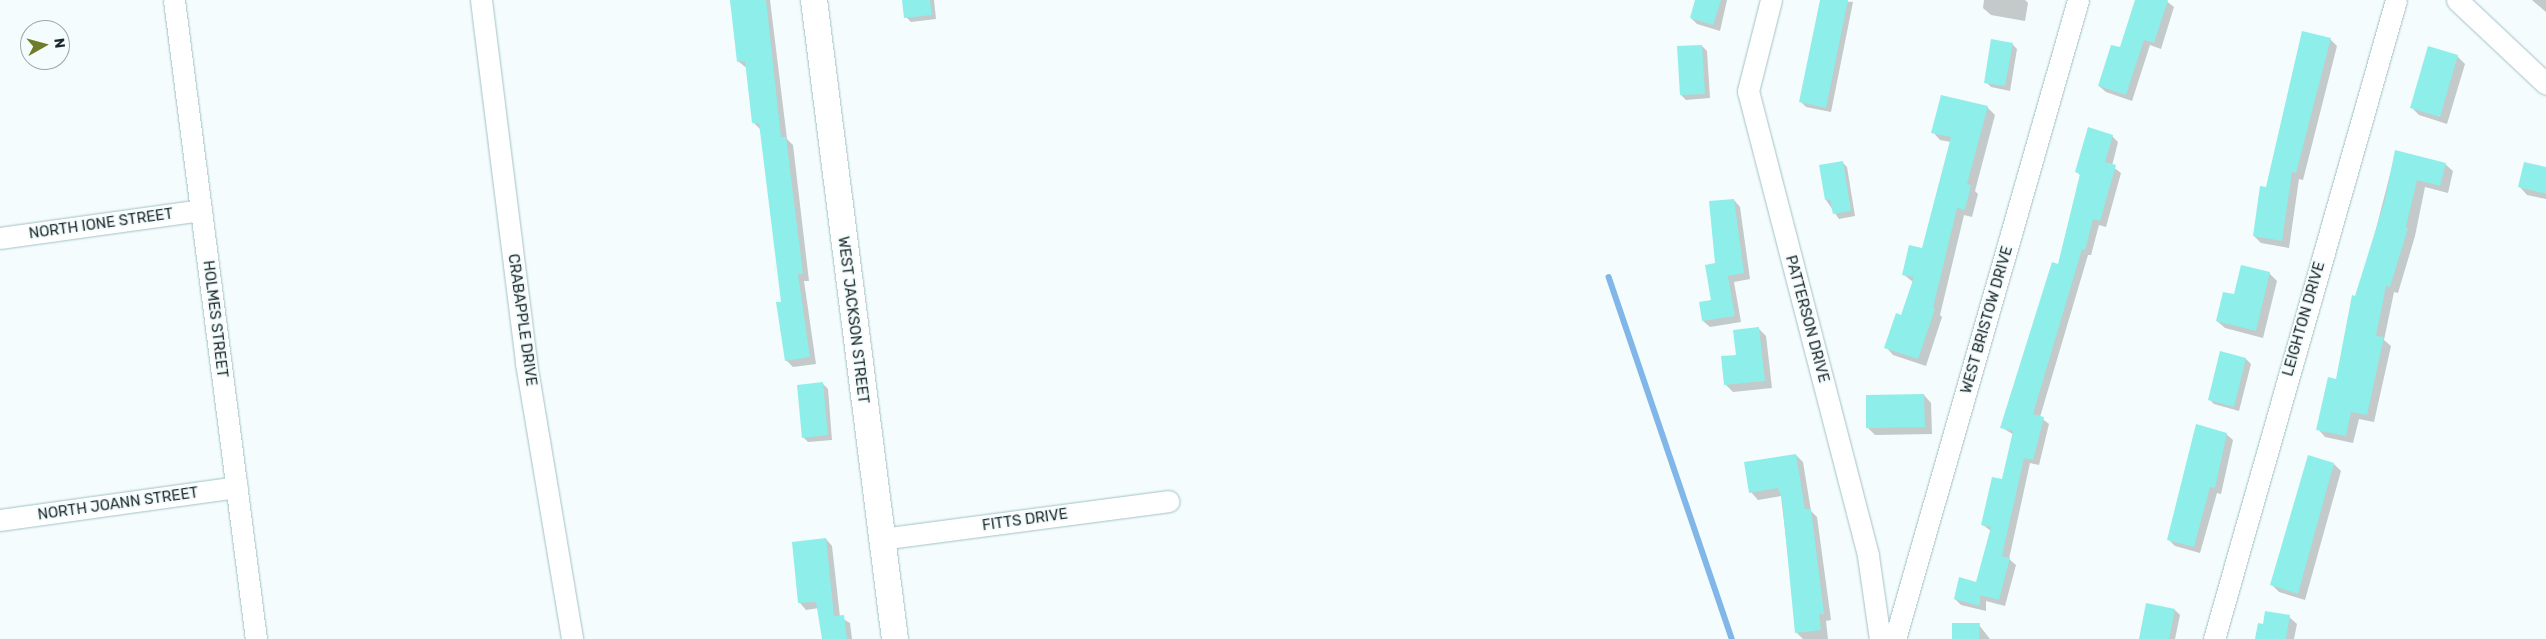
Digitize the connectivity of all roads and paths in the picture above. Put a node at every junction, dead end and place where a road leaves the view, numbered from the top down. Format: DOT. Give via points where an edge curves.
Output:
graph roads {
  1 [pos="174,0"];
  2 [pos="481,0"];
  3 [pos="814,0"];
  4 [pos="1771,0"];
  5 [pos="2078,0"];
  6 [pos="2396,0"];
  7 [pos="2457,0"];
  8 [pos="2546,84"];
  9 [pos="201,210"];
  10 [pos="0,238"];
  11 [pos="237,487"];
  12 [pos="1169,501"];
  13 [pos="0,520"];
  14 [pos="881,539"];
  15 [pos="256,639"];
  16 [pos="572,639"];
  17 [pos="895,639"];
  18 [pos="1880,639"];
  19 [pos="1895,639"];
  20 [pos="2214,639"];
  1 -- 9 [label="street, HOLMES STREET"];
  2 -- 16 [label="street, CRABAPPLE DRIVE" via="526,363"];
  3 -- 14 [label="street, WEST JACKSON STREET"];
  4 -- 18 [label="street, PATTERSON DRIVE" via="1748,91 1868,556"];
  5 -- 19 [label="street, WEST BRISTOW DRIVE"];
  6 -- 20 [label="street, LEIGHTON DRIVE"];
  7 -- 8 [label="street"];
  9 -- 10 [label="street, NORTH IONE STREET"];
  9 -- 11 [label="street, HOLMES STREET"];
  11 -- 13 [label="street, NORTH JOANN STREET"];
  11 -- 15 [label="street, HOLMES STREET"];
  12 -- 14 [label="street, FITTS DRIVE"];
  14 -- 17 [label="street, WEST JACKSON STREET"];
}
